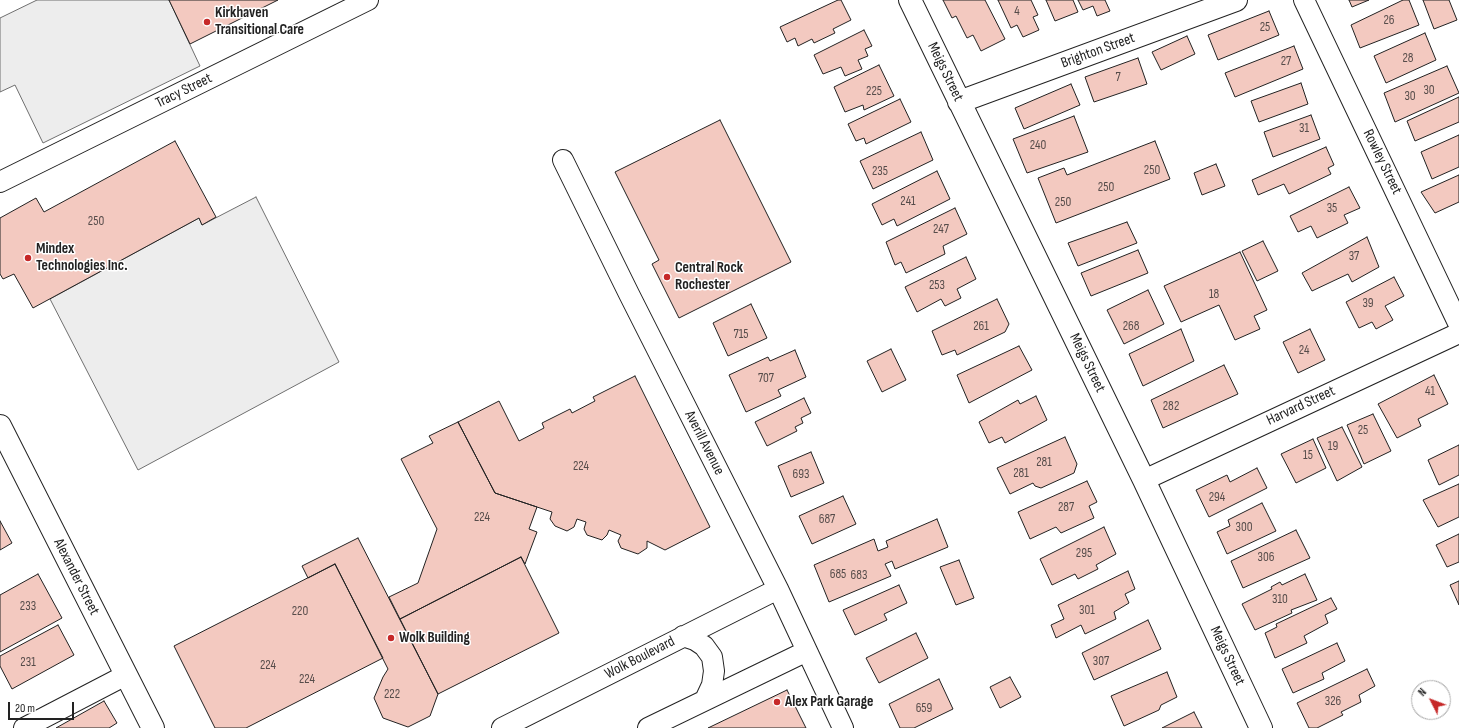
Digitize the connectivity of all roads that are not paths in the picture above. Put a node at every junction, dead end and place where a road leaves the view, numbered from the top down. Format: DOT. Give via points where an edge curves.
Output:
graph roads {
  1 [pos="368,0"];
  2 [pos="910,0"];
  3 [pos="1236,0"];
  4 [pos="1304,0"];
  5 [pos="959,102"];
  6 [pos="563,160"];
  7 [pos="0,182"];
  8 [pos="1459,325"];
  9 [pos="1459,333"];
  10 [pos="0,426"];
  11 [pos="1144,480"];
  12 [pos="778,589"];
  13 [pos="683,636"];
  14 [pos="807,651"];
  15 [pos="126,675"];
  16 [pos="705,700"];
  17 [pos="24,728"];
  18 [pos="153,728"];
  19 [pos="502,728"];
  20 [pos="648,728"];
  21 [pos="843,728"];
  22 [pos="1261,728"];
  1 -- 7 [label="street, Tracy Street"];
  2 -- 5 [label="street, Meigs Street"];
  3 -- 5 [label="street, Brighton Street"];
  4 -- 8 [label="street, Rowley Street"];
  5 -- 11 [label="street, Meigs Street"];
  6 -- 12 [label="street, Averill Avenue"];
  9 -- 11 [label="street, Harvard Street"];
  10 -- 15 [label="street, Alexander Street"];
  11 -- 22 [label="street, Meigs Street"];
  12 -- 13 [label="street, Wolk Boulevard"];
  12 -- 14 [label="street, Averill Avenue"];
  13 -- 16 [label="street" via="704,646 712,657 712,686"];
  13 -- 19 [label="street, Wolk Boulevard"];
  14 -- 16 [label="street"];
  14 -- 21 [label="street, Averill Avenue"];
  15 -- 17 [label="street"];
  15 -- 18 [label="street, Alexander Street"];
  16 -- 20 [label="street"];
}
